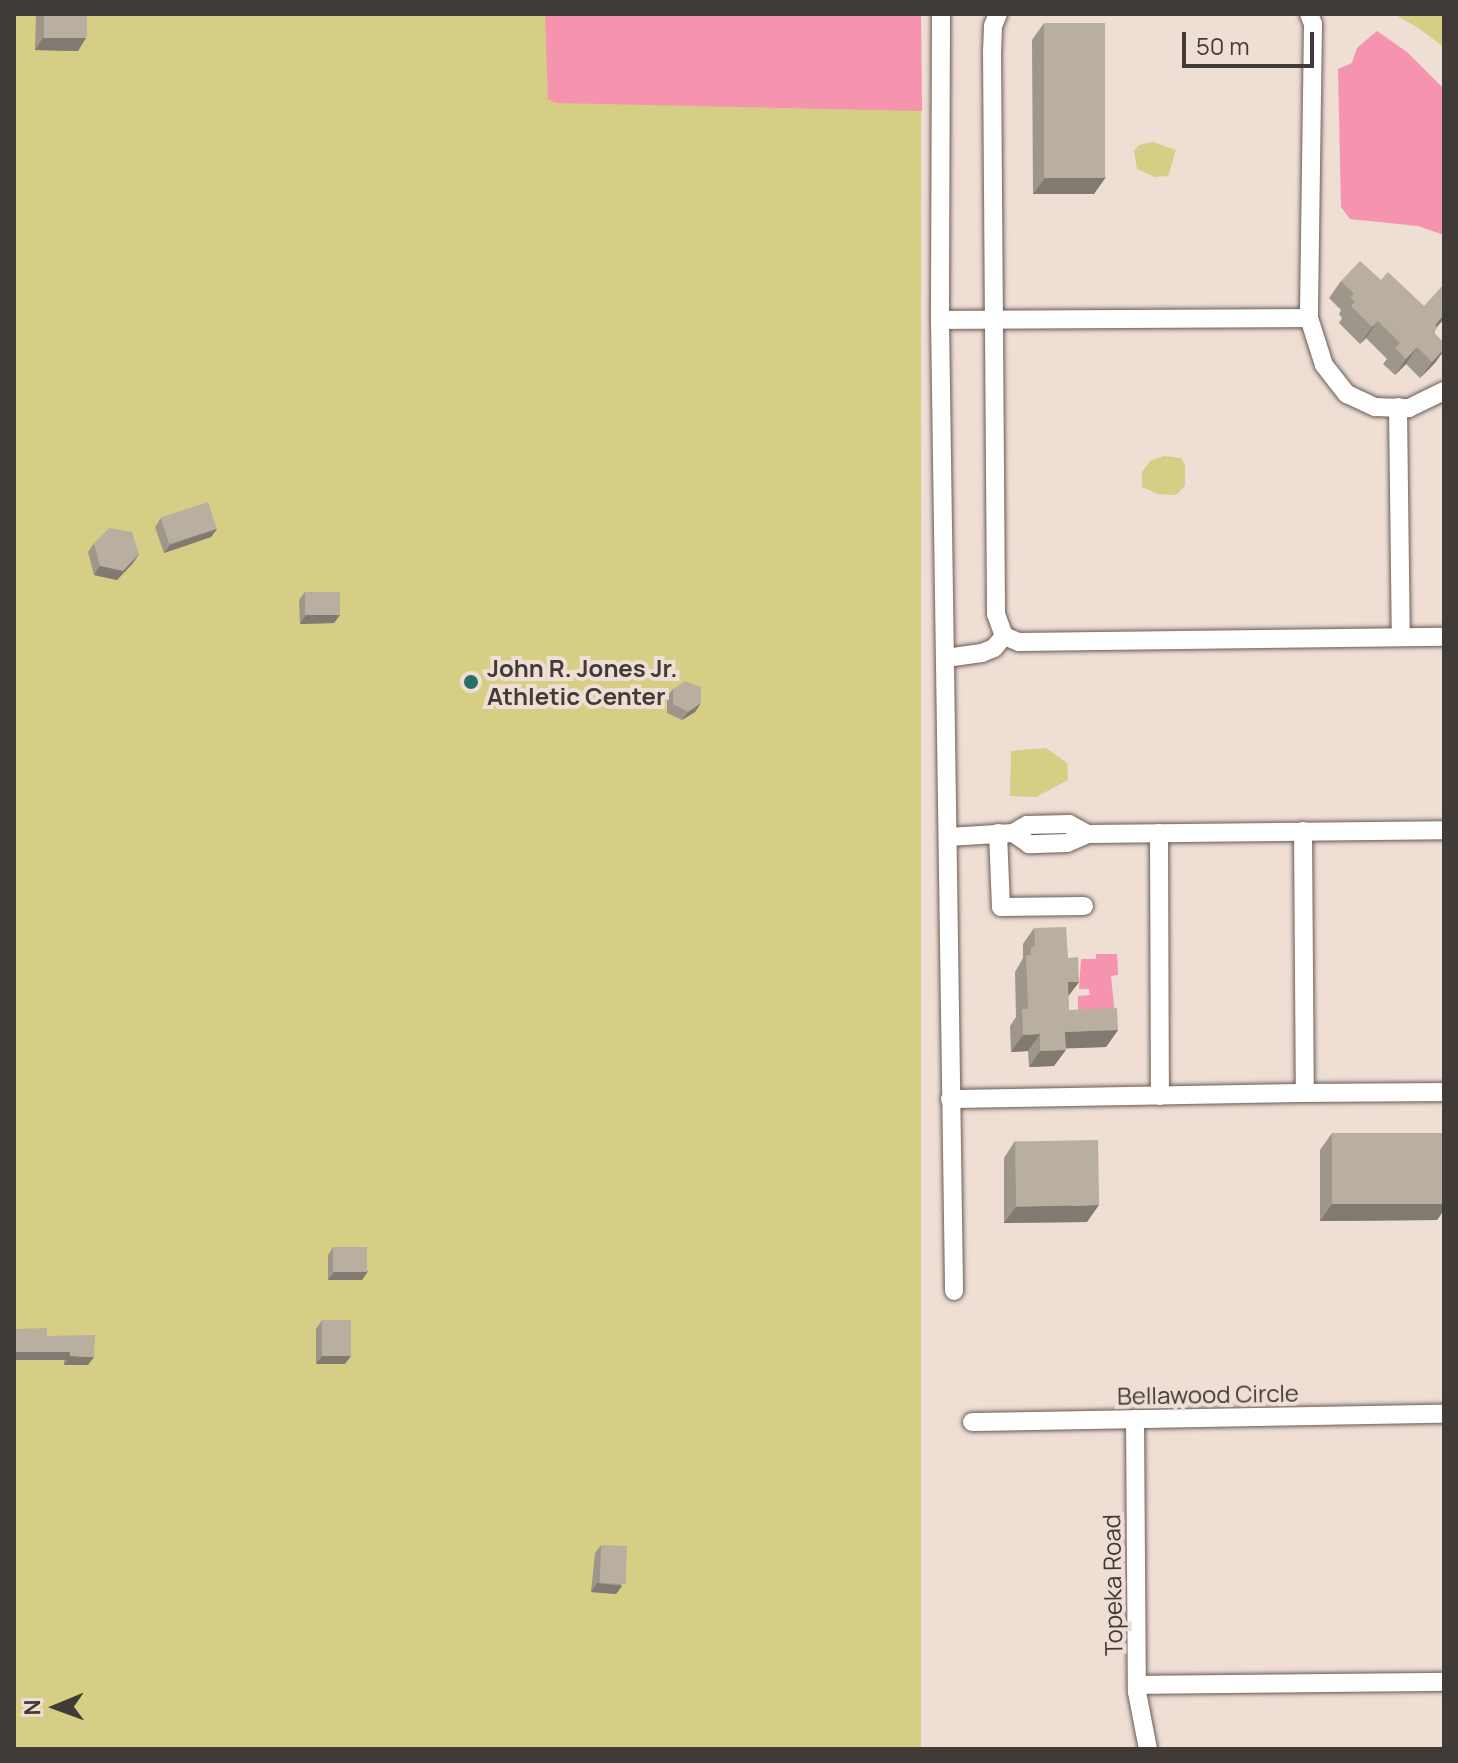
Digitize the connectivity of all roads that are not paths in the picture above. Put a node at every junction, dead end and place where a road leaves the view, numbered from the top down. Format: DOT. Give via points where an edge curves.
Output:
graph roads {
  1 [pos="941,14"];
  2 [pos="998,14"];
  3 [pos="1309,14"];
  4 [pos="1309,318"];
  5 [pos="940,320"];
  6 [pos="994,320"];
  7 [pos="1444,391"];
  8 [pos="1398,407"];
  9 [pos="1004,636"];
  10 [pos="1401,637"];
  11 [pos="1444,637"];
  12 [pos="946,658"];
  13 [pos="1444,830"];
  14 [pos="1303,831"];
  15 [pos="1006,833"];
  16 [pos="1159,833"];
  17 [pos="948,837"];
  18 [pos="1084,906"];
  19 [pos="1444,1092"];
  20 [pos="1305,1093"];
  21 [pos="1160,1096"];
  22 [pos="950,1099"];
  23 [pos="954,1291"];
  24 [pos="1444,1414"];
  25 [pos="1135,1419"];
  26 [pos="972,1422"];
  27 [pos="1444,1682"];
  28 [pos="1137,1685"];
  29 [pos="1148,1749"];
  1 -- 5 [label="street"];
  2 -- 6 [label="street" via="992,50"];
  3 -- 4 [label="street"];
  4 -- 6 [label="street"];
  4 -- 8 [label="street" via="1324,365 1347,394 1375,407"];
  5 -- 6 [label="street"];
  5 -- 12 [label="street"];
  6 -- 9 [label="street" via="996,614"];
  7 -- 8 [label="street" via="1409,408"];
  8 -- 10 [label="street"];
  9 -- 10 [label="street" via="1019,642"];
  9 -- 12 [label="street" via="982,653"];
  10 -- 11 [label="street"];
  12 -- 17 [label="street"];
  13 -- 14 [label="street"];
  14 -- 16 [label="street"];
  14 -- 20 [label="street"];
  15 -- 16 [label="street" via="1029,844 1067,843 1088,834"];
  15 -- 17 [label="street"];
  15 -- 18 [label="street" via="1001,907"];
  16 -- 21 [label="street"];
  17 -- 22 [label="street"];
  19 -- 20 [label="street"];
  20 -- 21 [label="street"];
  21 -- 22 [label="street"];
  22 -- 23 [label="street"];
  24 -- 25 [label="street, Bellawood Circle"];
  25 -- 26 [label="street, Bellawood Circle"];
  25 -- 28 [label="street, Topeka Road"];
  27 -- 28 [label="street"];
  28 -- 29 [label="street, Topeka Road"];
}
